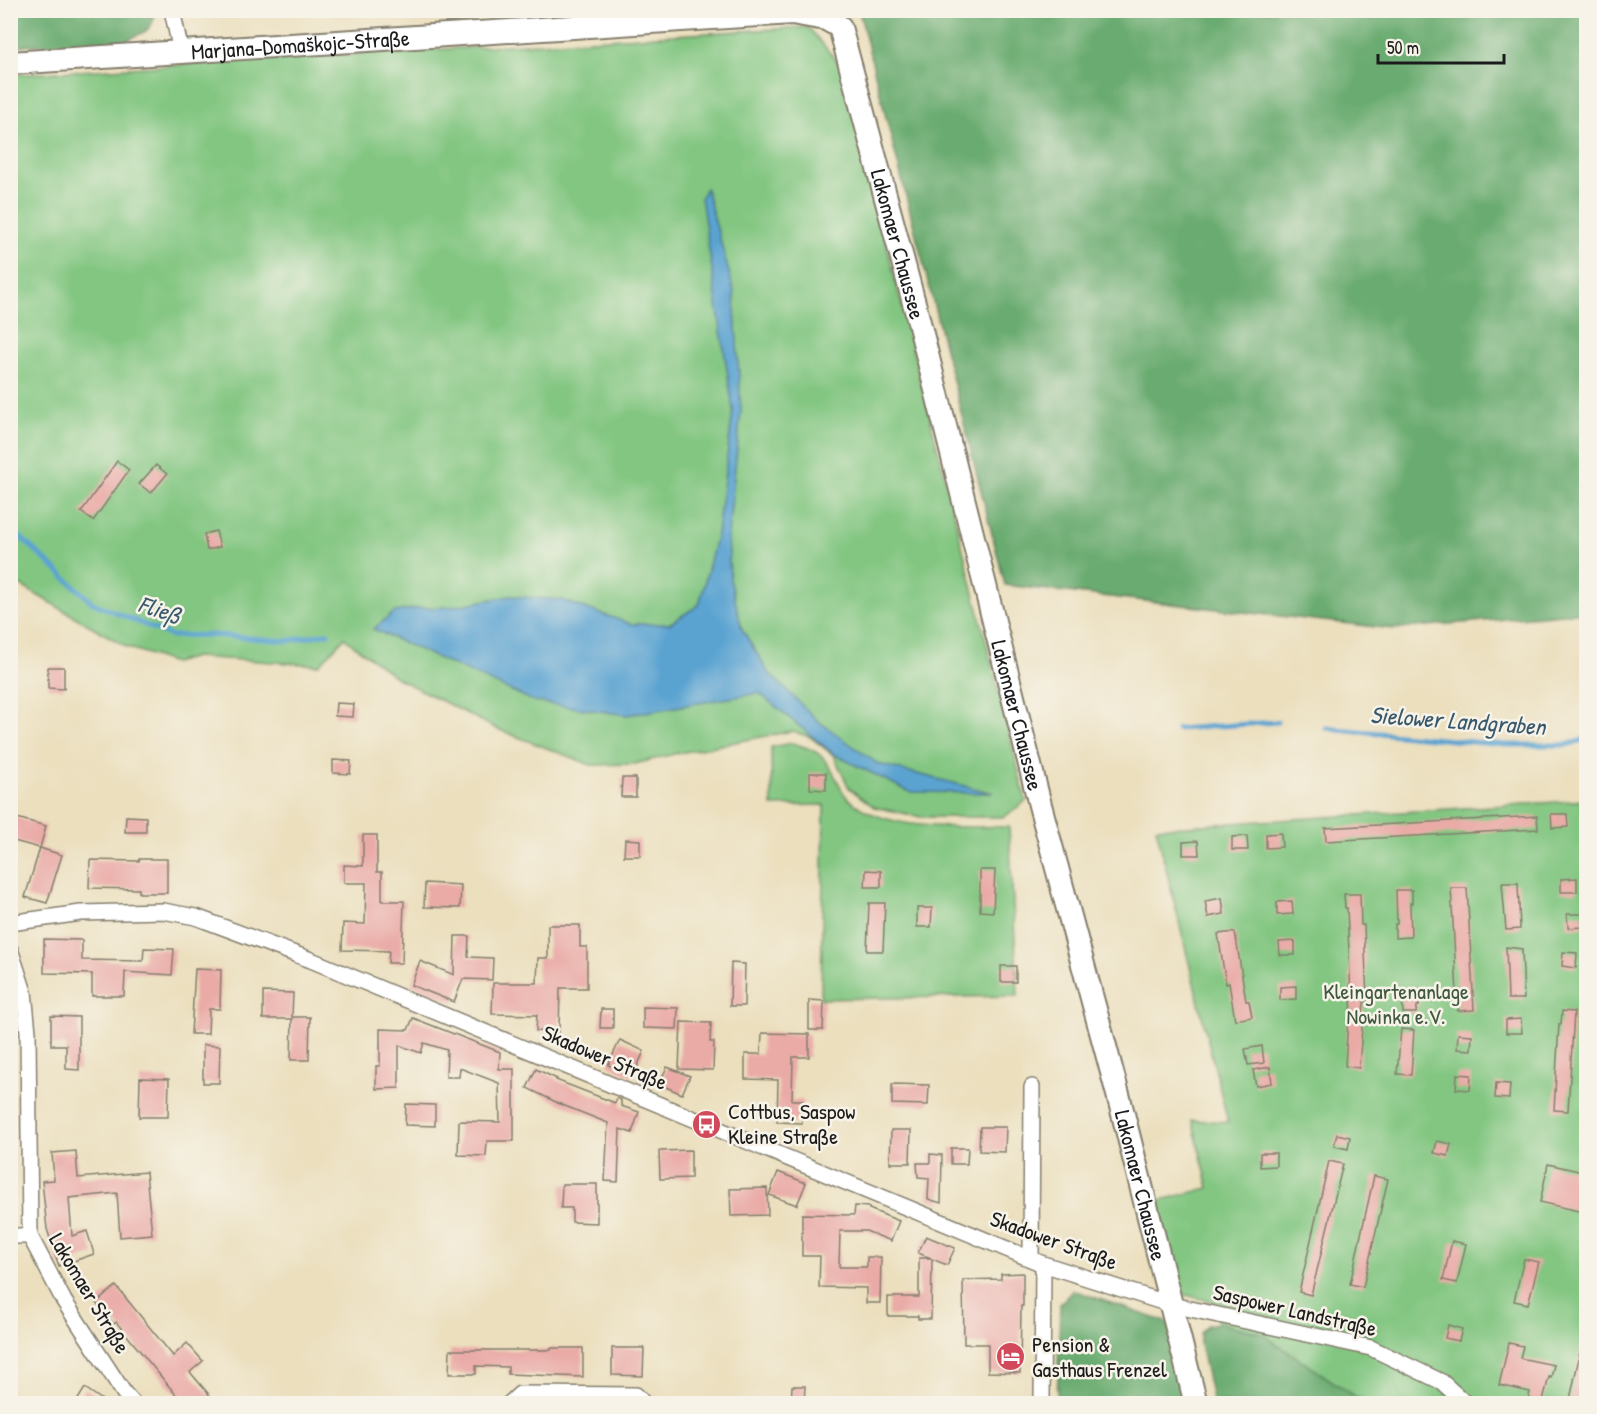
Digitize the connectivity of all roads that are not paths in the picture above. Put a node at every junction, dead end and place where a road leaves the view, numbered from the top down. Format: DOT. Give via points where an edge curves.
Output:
graph roads {
  1 [pos="172,10"];
  2 [pos="840,27"];
  3 [pos="181,52"];
  4 [pos="10,63"];
  5 [pos="10,923"];
  6 [pos="10,949"];
  7 [pos="1032,1087"];
  8 [pos="10,1236"];
  9 [pos="30,1236"];
  10 [pos="1037,1262"];
  11 [pos="1172,1305"];
  12 [pos="134,1404"];
  13 [pos="509,1404"];
  14 [pos="644,1404"];
  15 [pos="1042,1404"];
  16 [pos="1196,1404"];
  17 [pos="1466,1404"];
  1 -- 3 [label="street"];
  2 -- 3 [label="street, Marjana-Domaškojc-Straße" via="826,19 792,14"];
  2 -- 11 [label="street, Lakomaer Chaussee"];
  3 -- 4 [label="street, Marjana-Domaškojc-Straße"];
  5 -- 10 [label="street, Skadower Straße" via="87,913 163,911 196,916 311,960"];
  6 -- 9 [label="street, Lakomaer Straße" via="24,992 28,1032"];
  7 -- 10 [label="street"];
  8 -- 9 [label="street"];
  9 -- 12 [label="street, Lakomaer Straße" via="64,1301"];
  10 -- 11 [label="street, Skadower Straße"];
  10 -- 15 [label="street"];
  11 -- 16 [label="street, Lakomaer Chaussee"];
  11 -- 17 [label="street, Saspower Landstraße" via="1371,1348 1442,1382"];
  13 -- 14 [label="street" via="520,1394 636,1395"];
}
